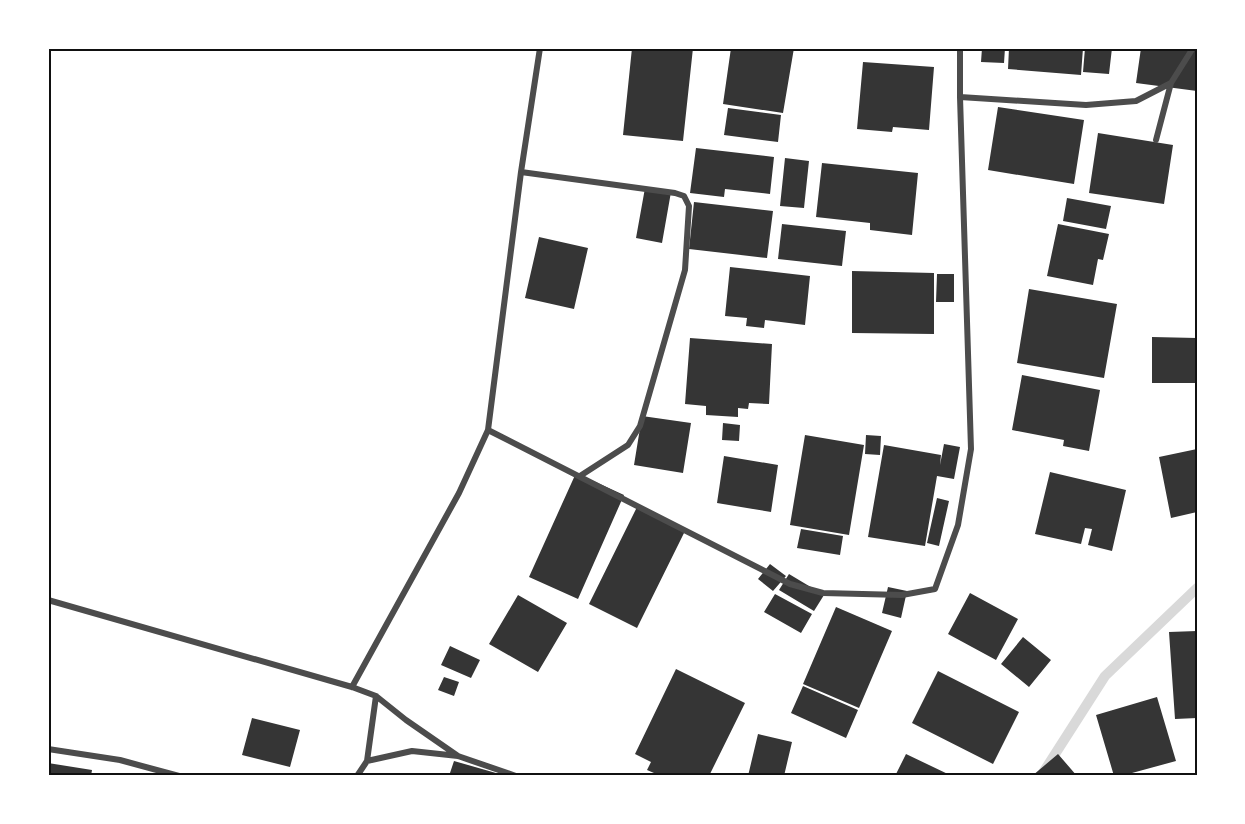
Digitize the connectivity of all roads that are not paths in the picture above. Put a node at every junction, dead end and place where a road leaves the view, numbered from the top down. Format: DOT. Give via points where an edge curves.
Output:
graph roads {
  1 [pos="540,48"];
  2 [pos="960,48"];
  3 [pos="1193,48"];
  4 [pos="1171,83"];
  5 [pos="960,97"];
  6 [pos="1156,140"];
  7 [pos="521,172"];
  8 [pos="488,430"];
  9 [pos="580,476"];
  10 [pos="48,600"];
  11 [pos="351,687"];
  12 [pos="376,696"];
  13 [pos="48,749"];
  14 [pos="458,756"];
  15 [pos="367,761"];
  16 [pos="179,776"];
  17 [pos="357,776"];
  18 [pos="516,776"];
  1 -- 7 [label="street"];
  2 -- 5 [label="street"];
  3 -- 4 [label="street"];
  4 -- 5 [label="street" via="1136,101 1086,105"];
  4 -- 6 [label="street"];
  5 -- 9 [label="street" via="971,449 958,525 935,589 902,595 823,593 790,584"];
  7 -- 8 [label="street"];
  7 -- 9 [label="street" via="675,193 684,196 689,206 685,270 640,426 628,445"];
  8 -- 9 [label="street"];
  8 -- 11 [label="street" via="459,493"];
  10 -- 11 [label="street"];
  11 -- 12 [label="street"];
  12 -- 14 [label="street"];
  12 -- 15 [label="street"];
  13 -- 16 [label="street" via="120,760"];
  14 -- 15 [label="street" via="412,751"];
  14 -- 18 [label="street"];
  15 -- 17 [label="street"];
}
